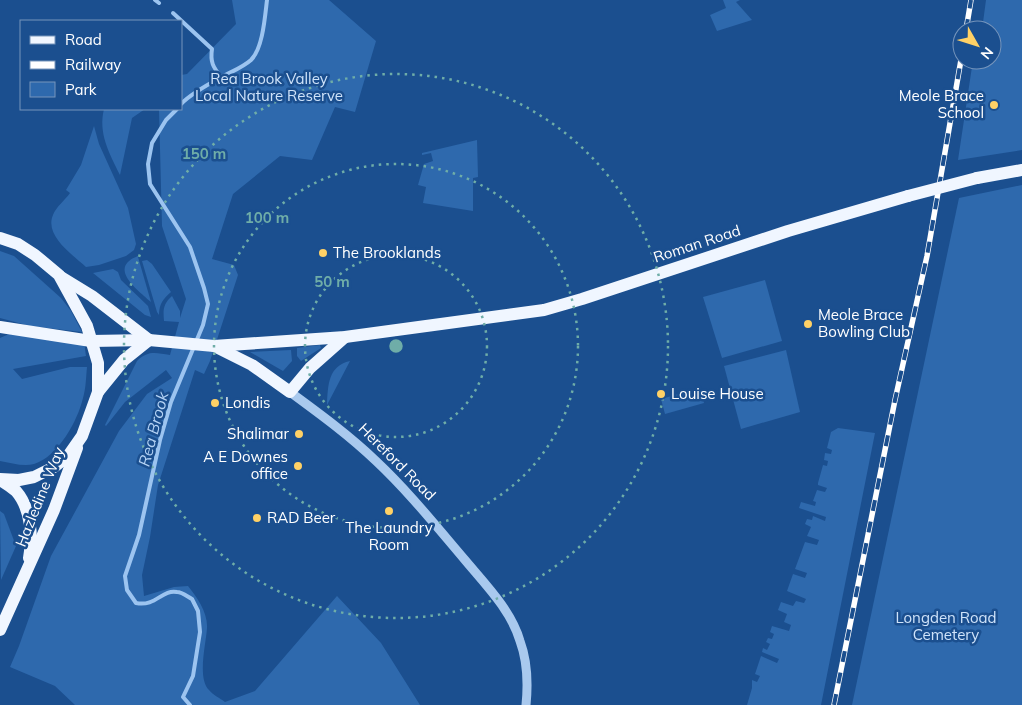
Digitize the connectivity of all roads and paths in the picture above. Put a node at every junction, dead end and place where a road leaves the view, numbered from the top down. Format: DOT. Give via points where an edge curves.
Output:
graph roads {
  1 [pos="1022,170"];
  2 [pos="0,238"];
  3 [pos="59,275"];
  4 [pos="0,327"];
  5 [pos="345,337"];
  6 [pos="149,340"];
  7 [pos="91,341"];
  8 [pos="214,346"];
  9 [pos="98,392"];
  10 [pos="290,392"];
  11 [pos="82,436"];
  12 [pos="0,479"];
  13 [pos="27,570"];
  14 [pos="0,630"];
  15 [pos="526,705"];
  1 -- 5 [label="main road, Roman Road, bridge" via="908,196 544,310"];
  2 -- 3 [label="main road" via="18,244"];
  3 -- 6 [label="main road"];
  3 -- 7 [label="main road" via="87,326"];
  4 -- 7 [label="main road, Hereford Road"];
  5 -- 8 [label="main road, Roman Road"];
  5 -- 10 [label="main road" via="310,368"];
  6 -- 7 [label="main road, Hereford Road"];
  6 -- 8 [label="main road, Hereford Road"];
  6 -- 9 [label="main road" via="124,360"];
  7 -- 9 [label="main road" via="98,363"];
  8 -- 10 [label="main road, Hereford Road" via="252,365"];
  9 -- 11 [label="main road"];
  10 -- 15 [label="street, Hereford Road" via="377,462 415,501 490,590 510,618 520,641 525,667"];
  11 -- 12 [label="main road" via="68,456 54,467 34,477"];
  11 -- 13 [label="main road, Hazledine Way"];
  12 -- 13 [label="main road, Hazledine Way" via="16,491 29,517"];
  13 -- 14 [label="main road, Hazledine Way"];
}
